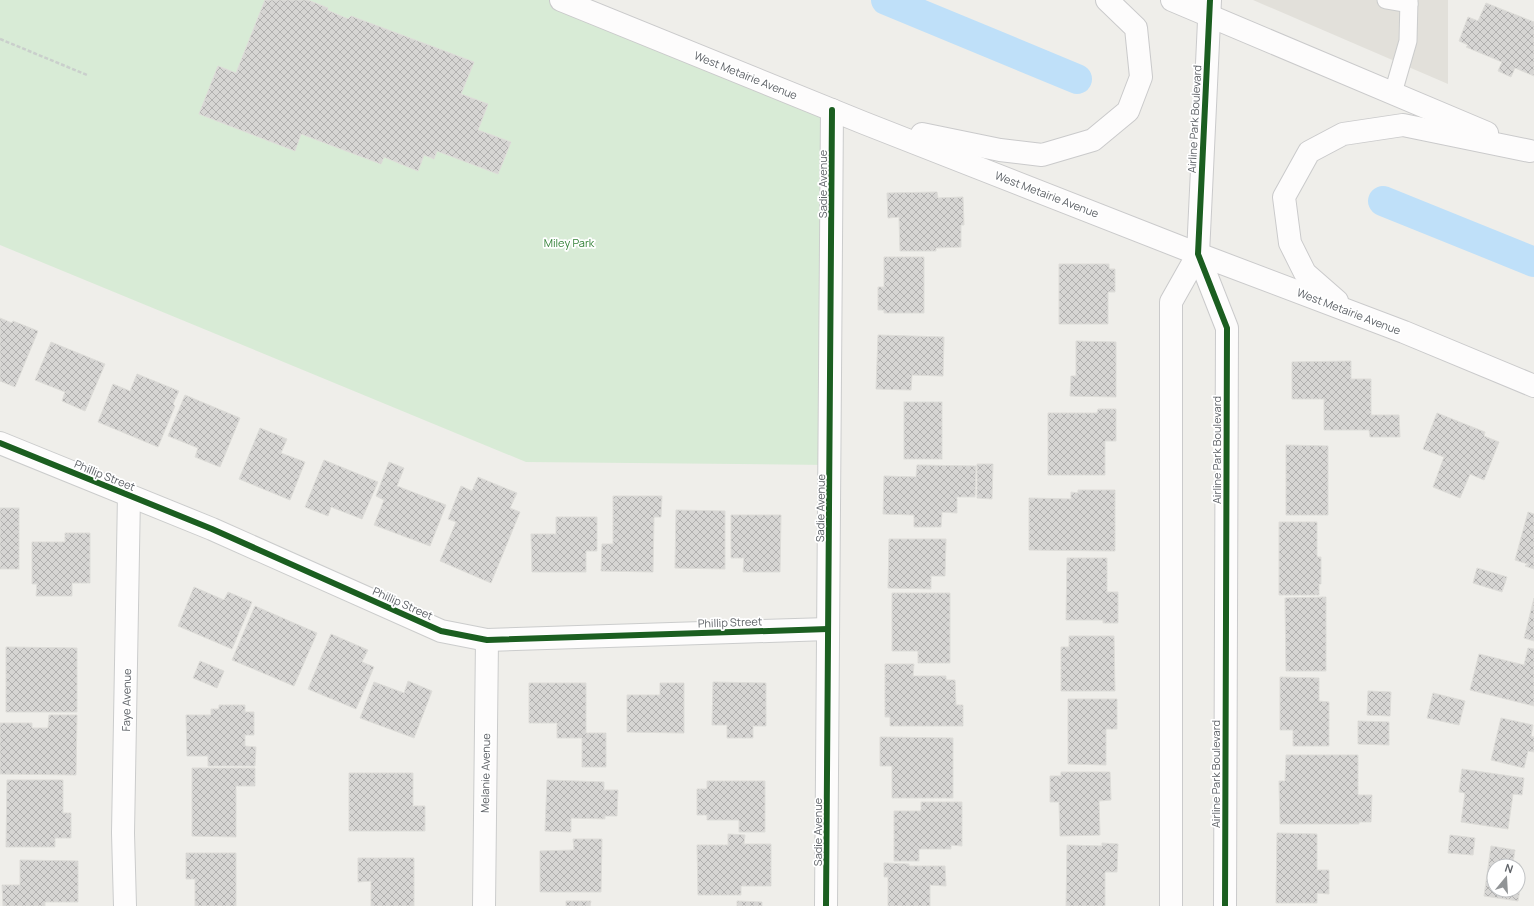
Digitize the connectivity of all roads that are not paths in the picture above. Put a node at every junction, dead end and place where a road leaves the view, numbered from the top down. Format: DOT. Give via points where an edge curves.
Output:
graph roads {
  1 [pos="561,0"];
  2 [pos="1107,0"];
  3 [pos="1172,0"];
  4 [pos="1386,0"];
  5 [pos="1409,2"];
  6 [pos="1209,8"];
  7 [pos="1393,93"];
  8 [pos="832,110"];
  9 [pos="864,122"];
  10 [pos="1532,152"];
  11 [pos="1198,254"];
  12 [pos="1348,311"];
  13 [pos="1534,386"];
  14 [pos="0,443"];
  15 [pos="129,495"];
  16 [pos="828,629"];
  17 [pos="487,640"];
  18 [pos="125,906"];
  19 [pos="484,906"];
  20 [pos="826,906"];
  21 [pos="1171,906"];
  22 [pos="1225,906"];
  1 -- 8 [label="street, West Metairie Avenue"];
  2 -- 9 [label="street" via="1136,28 1142,77 1128,111 1093,140 1042,155 1000,150"];
  3 -- 6 [label="street"];
  4 -- 5 [label="lane"];
  5 -- 7 [label="lane" via="1408,41"];
  6 -- 7 [label="street"];
  6 -- 11 [label="street, Airline Park Boulevard"];
  7 -- 10 [label="street"];
  8 -- 9 [label="street, West Metairie Avenue"];
  8 -- 16 [label="street, Sadie Avenue"];
  9 -- 11 [label="street, West Metairie Avenue"];
  10 -- 12 [label="street" via="1403,125 1343,134 1309,152 1284,197 1290,243 1305,273"];
  11 -- 12 [label="street, West Metairie Avenue"];
  11 -- 21 [label="street, Airline Park Boulevard" via="1171,302"];
  11 -- 22 [label="street, Airline Park Boulevard" via="1226,328"];
  12 -- 13 [label="street, West Metairie Avenue"];
  14 -- 15 [label="street, Phillip Street"];
  15 -- 17 [label="street, Phillip Street" via="441,631"];
  15 -- 18 [label="street, Faye Avenue" via="123,833"];
  16 -- 17 [label="street, Phillip Street"];
  16 -- 20 [label="street, Sadie Avenue"];
  17 -- 19 [label="street, Melanie Avenue"];
}
